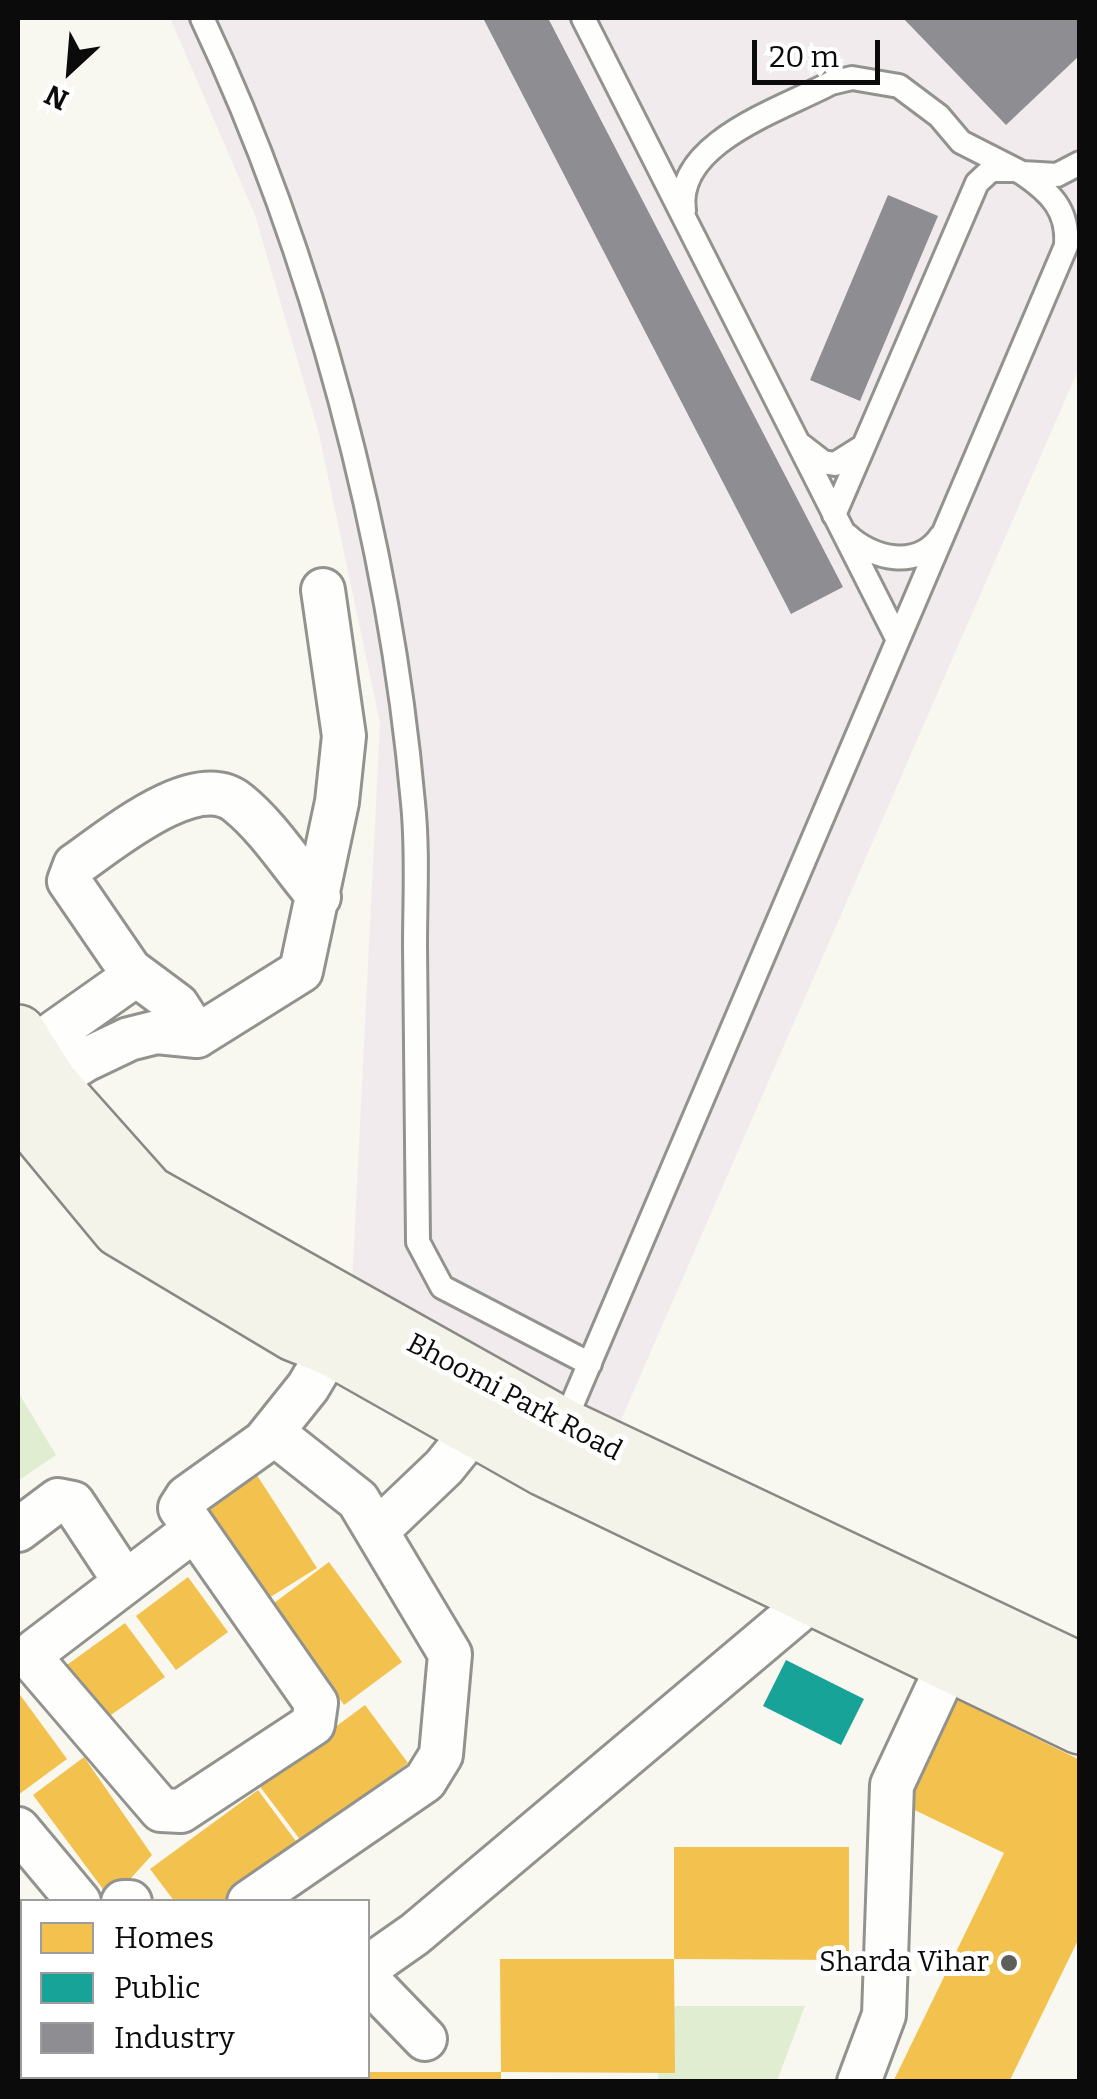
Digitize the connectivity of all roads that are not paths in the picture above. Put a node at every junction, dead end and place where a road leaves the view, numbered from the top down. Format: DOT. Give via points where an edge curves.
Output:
graph roads {
  1 [pos="202,18"];
  2 [pos="583,18"];
  3 [pos="641,131"];
  4 [pos="961,142"];
  5 [pos="711,146"];
  6 [pos="1080,163"];
  7 [pos="1018,171"];
  8 [pos="1080,172"];
  9 [pos="976,183"];
  10 [pos="685,215"];
  11 [pos="1068,228"];
  12 [pos="798,443"];
  13 [pos="864,444"];
  14 [pos="838,522"];
  15 [pos="944,530"];
  16 [pos="323,590"];
  17 [pos="898,640"];
  18 [pos="319,897"];
  19 [pos="130,970"];
  20 [pos="197,1036"];
  21 [pos="31,1089"];
  22 [pos="342,1330"];
  23 [pos="590,1364"];
  24 [pos="489,1412"];
  25 [pos="272,1432"];
  26 [pos="553,1447"];
  27 [pos="378,1529"];
  28 [pos="18,1530"];
  29 [pos="194,1530"];
  30 [pos="834,1580"];
  31 [pos="125,1582"];
  32 [pos="949,1663"];
  33 [pos="1080,1670"];
  34 [pos="1080,1726"];
  35 [pos="18,1830"];
  36 [pos="76,1899"];
  37 [pos="253,1899"];
  38 [pos="370,1965"];
  39 [pos="370,1982"];
  40 [pos="426,2039"];
  41 [pos="859,2082"];
  1 -- 23 [label="lane" via="250,119 314,316 358,472 401,696 414,806 418,1242 442,1287"];
  2 -- 3 [label="lane"];
  3 -- 5 [label="lane" via="680,154"];
  3 -- 10 [label="lane"];
  4 -- 5 [label="lane" via="899,86 852,78"];
  4 -- 7 [label="lane"];
  4 -- 9 [label="lane" via="975,162"];
  5 -- 10 [label="lane" via="684,183"];
  6 -- 7 [label="lane" via="1057,175"];
  7 -- 9 [label="lane" via="991,170"];
  7 -- 11 [label="lane" via="1051,195"];
  8 -- 11 [label="lane"];
  9 -- 13 [label="lane"];
  10 -- 12 [label="lane"];
  11 -- 15 [label="lane"];
  12 -- 13 [label="lane" via="835,464"];
  12 -- 14 [label="lane"];
  13 -- 14 [label="lane"];
  14 -- 15 [label="lane" via="864,550 897,558 926,551"];
  14 -- 17 [label="lane"];
  15 -- 17 [label="lane"];
  16 -- 18 [label="street" via="344,736"];
  17 -- 23 [label="lane"];
  18 -- 19 [label="street" via="236,800 207,792 162,806 74,866 69,880"];
  18 -- 20 [label="street" via="302,972"];
  19 -- 20 [label="street" via="177,1005"];
  19 -- 21 [label="street"];
  20 -- 21 [label="street" via="157,1032 129,1039"];
  21 -- 22 [label="main road, Bhoomi Park Road" via="120,1228 294,1333"];
  22 -- 24 [label="main road, Bhoomi Park Road"];
  22 -- 25 [label="street"];
  23 -- 26 [label="lane"];
  24 -- 26 [label="main road, Bhoomi Park Road"];
  24 -- 27 [label="street"];
  25 -- 27 [label="street" via="358,1500"];
  25 -- 29 [label="street" via="187,1497 180,1508"];
  26 -- 30 [label="main road, Bhoomi Park Road"];
  27 -- 37 [label="street" via="450,1654 441,1755 425,1781"];
  28 -- 31 [label="street" via="58,1500 73,1502"];
  29 -- 31 [label="street"];
  29 -- 31 [label="street" via="316,1703 313,1724 182,1811 161,1810 35,1663 35,1652"];
  30 -- 32 [label="main road, Bhoomi Park Road"];
  30 -- 33 [label="main road, Bhoomi Park Road"];
  30 -- 38 [label="street" via="415,1934"];
  32 -- 34 [label="main road, Bhoomi Park Road"];
  32 -- 41 [label="street" via="892,1785 884,2014"];
  35 -- 36 [label="street"];
  39 -- 40 [label="street"];
}
